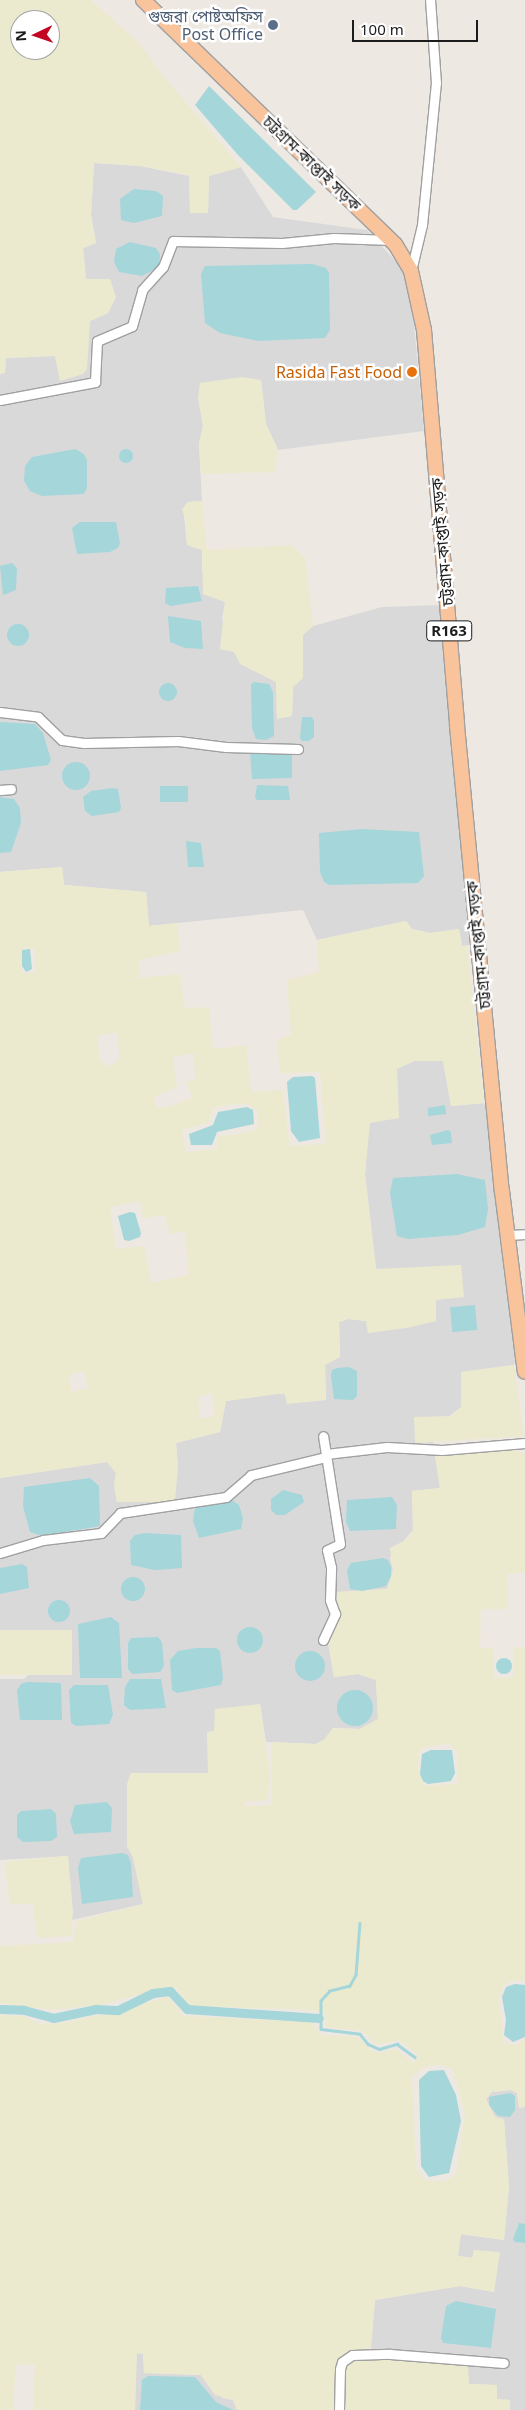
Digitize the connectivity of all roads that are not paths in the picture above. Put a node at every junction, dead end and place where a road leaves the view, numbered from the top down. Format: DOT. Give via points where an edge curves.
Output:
graph roads {
  1 [pos="144,0"];
  2 [pos="430,0"];
  3 [pos="391,240"];
  4 [pos="411,271"];
  5 [pos="0,400"];
  6 [pos="0,712"];
  7 [pos="298,749"];
  8 [pos="11,789"];
  9 [pos="0,790"];
  10 [pos="525,1234"];
  11 [pos="508,1235"];
  12 [pos="525,1372"];
  13 [pos="323,1436"];
  14 [pos="525,1442"];
  15 [pos="326,1455"];
  16 [pos="0,1553"];
  17 [pos="322,1640"];
  18 [pos="504,2363"];
  19 [pos="339,2410"];
  1 -- 3 [label="main road, চট্টগ্রাম-কাপ্তাই সড়ক / R163"];
  2 -- 4 [label="street" via="436,83 422,225"];
  3 -- 4 [label="main road, চট্টগ্রাম-কাপ্তাই সড়ক / R163"];
  3 -- 5 [label="street" via="173,241 164,267 142,290 132,326 97,341 95,382"];
  4 -- 11 [label="main road, চট্টগ্রাম-কাপ্তাই সড়ক / R163" via="424,330 457,726"];
  6 -- 7 [label="street" via="38,717 62,740 77,742 178,741 226,747"];
  8 -- 9 [label="street"];
  10 -- 11 [label="street"];
  11 -- 12 [label="main road, চট্টগ্রাম-কাপ্তাই সড়ক / R163"];
  13 -- 15 [label="street"];
  14 -- 15 [label="street" via="442,1450 387,1447"];
  15 -- 16 [label="street" via="250,1475 226,1497 120,1513 102,1533 43,1540"];
  15 -- 17 [label="street" via="340,1544 327,1550 331,1567 330,1600 335,1614"];
  18 -- 19 [label="street" via="390,2354 352,2355 342,2362 340,2368"];
}
